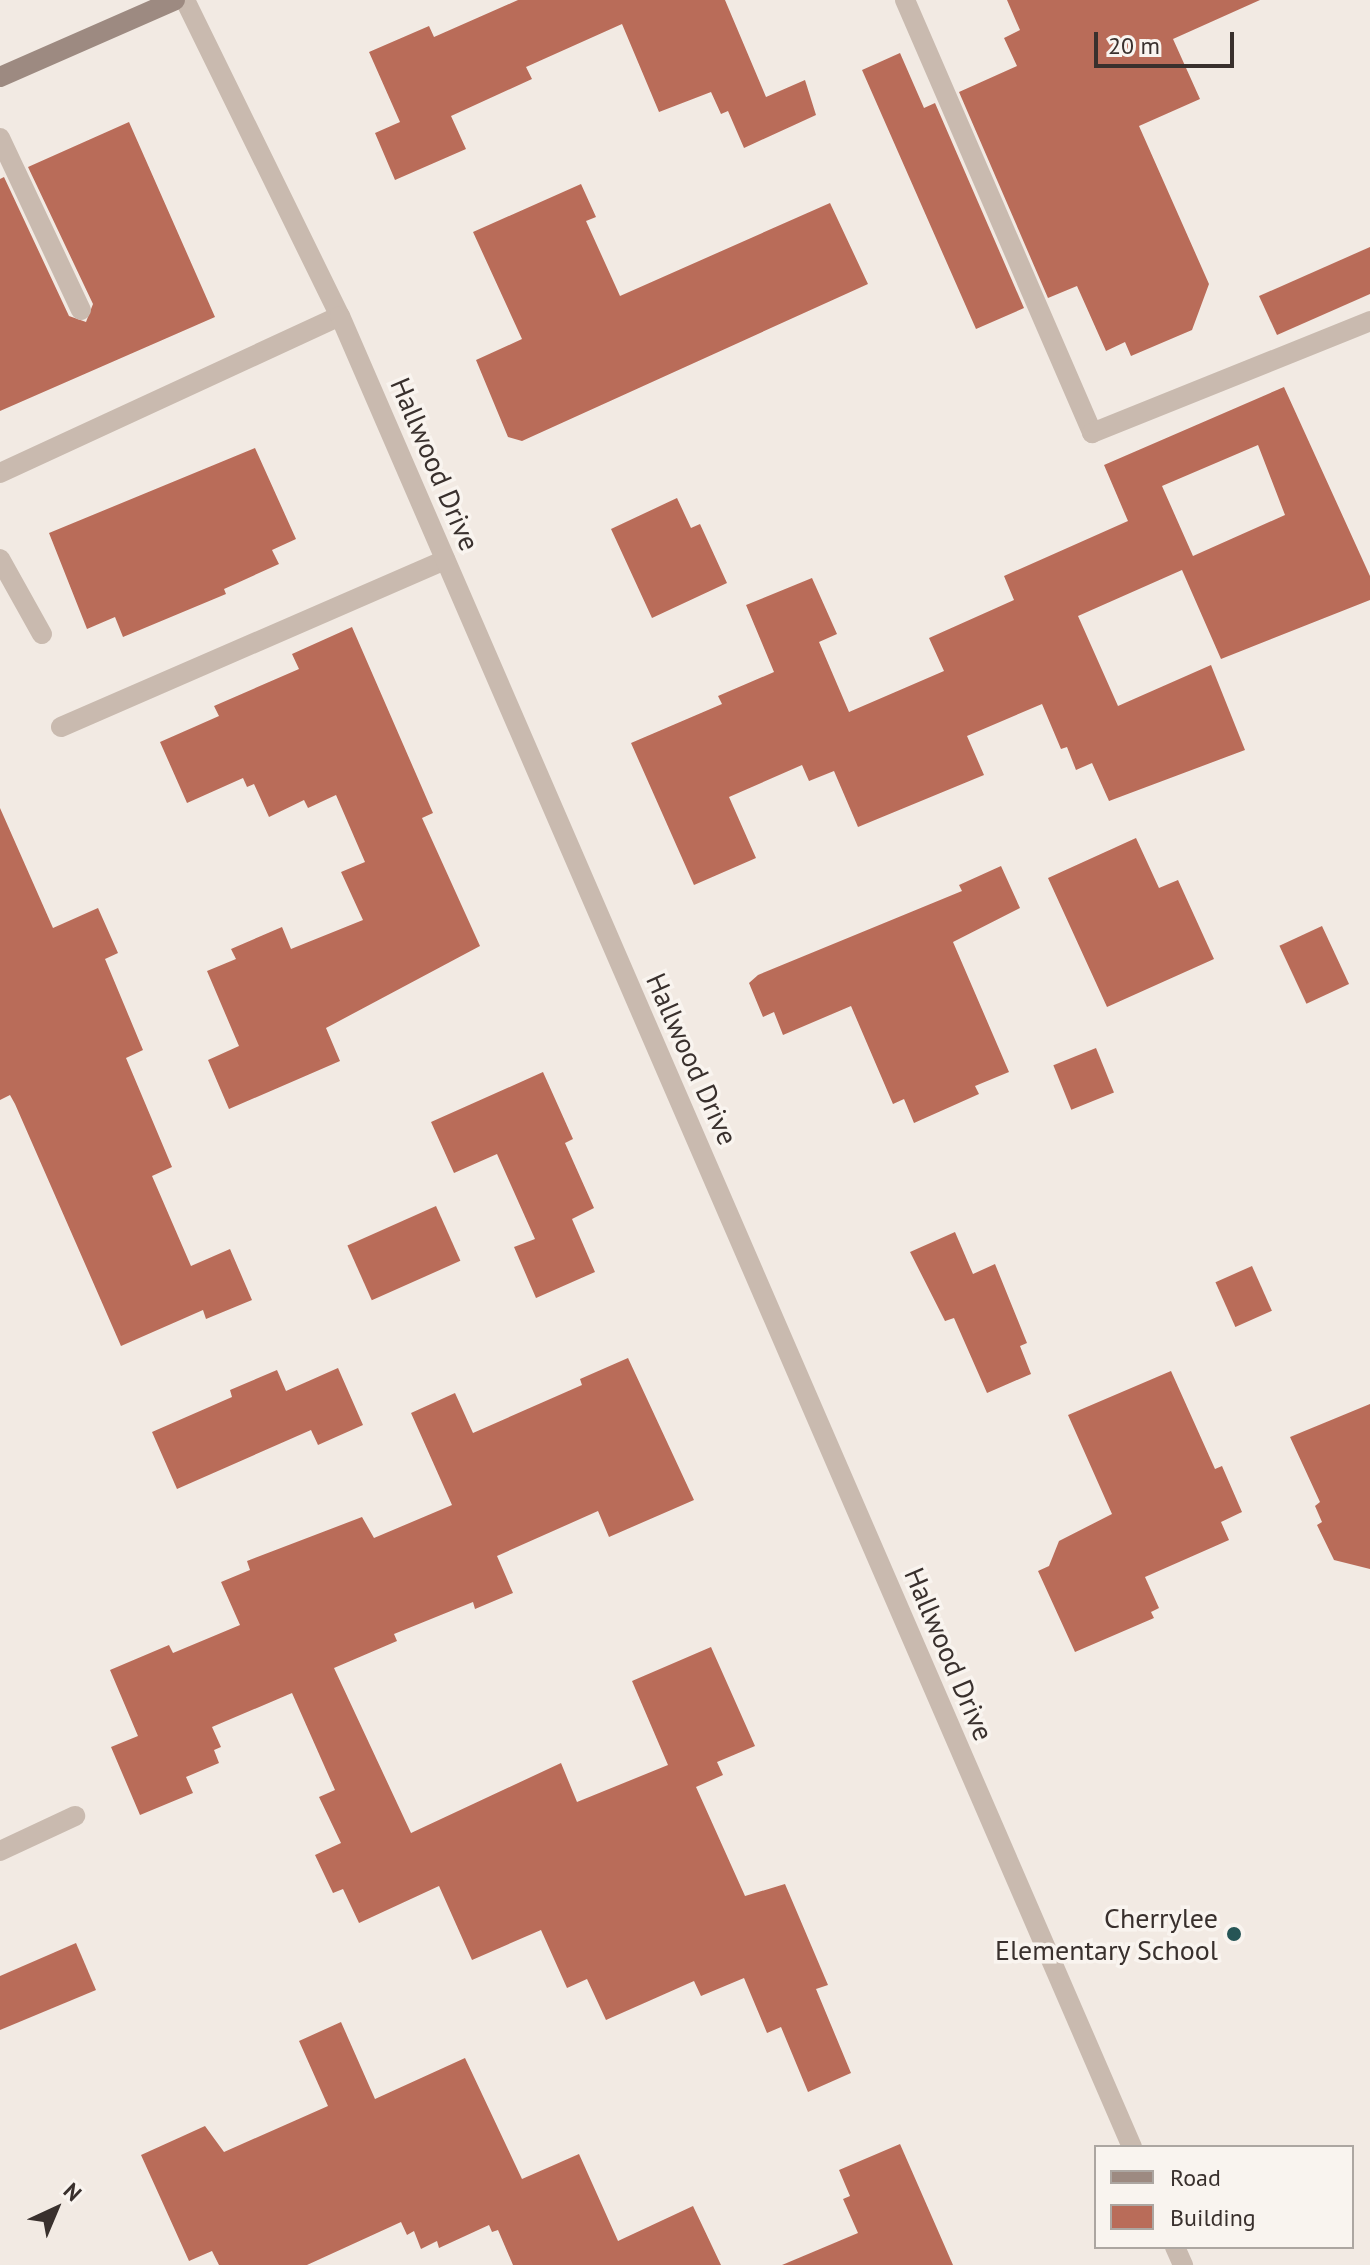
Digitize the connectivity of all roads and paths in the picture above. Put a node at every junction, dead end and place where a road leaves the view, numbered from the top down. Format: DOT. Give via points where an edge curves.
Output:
graph roads {
  1 [pos="175,0"];
  2 [pos="185,0"];
  3 [pos="905,0"];
  4 [pos="0,77"];
  5 [pos="0,138"];
  6 [pos="81,310"];
  7 [pos="340,316"];
  8 [pos="1370,321"];
  9 [pos="0,473"];
  10 [pos="0,559"];
  11 [pos="445,560"];
  12 [pos="42,634"];
  13 [pos="61,727"];
  14 [pos="75,1816"];
  15 [pos="0,1851"];
  16 [pos="1131,2145"];
  1 -- 4 [label="main road"];
  2 -- 7 [label="street, Hallwood Drive"];
  3 -- 8 [label="street" via="1092,433"];
  5 -- 6 [label="street"];
  7 -- 9 [label="street"];
  7 -- 11 [label="street, Hallwood Drive"];
  10 -- 12 [label="street"];
  11 -- 13 [label="street"];
  11 -- 16 [label="street, Hallwood Drive"];
  14 -- 15 [label="street"];
}
